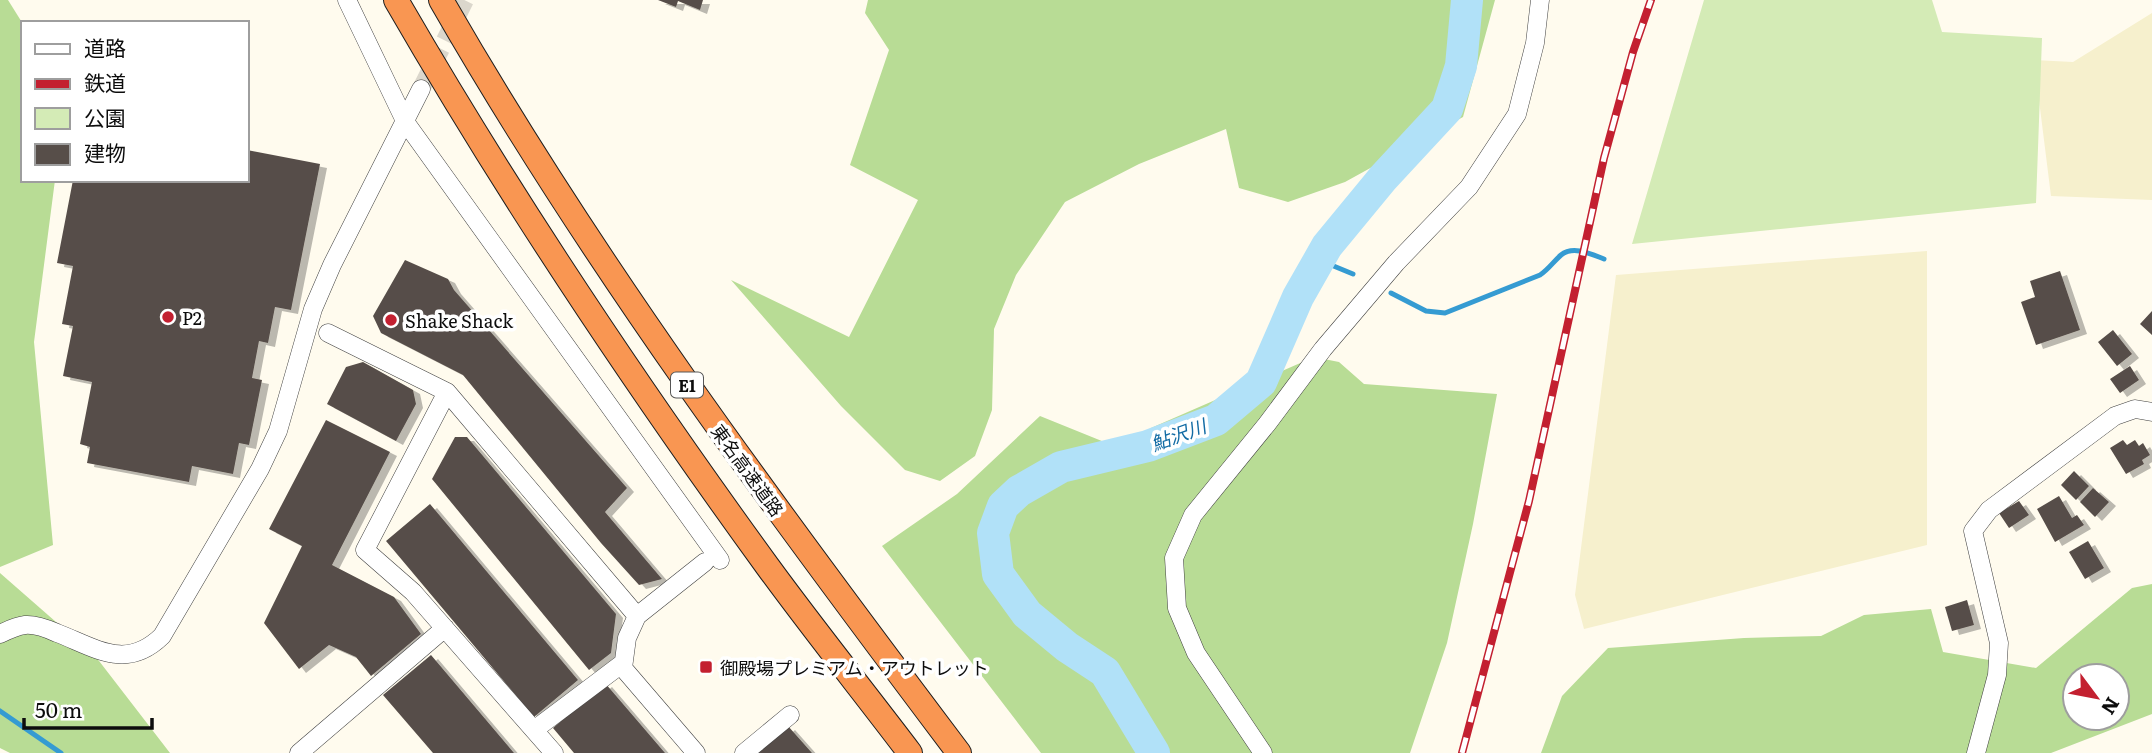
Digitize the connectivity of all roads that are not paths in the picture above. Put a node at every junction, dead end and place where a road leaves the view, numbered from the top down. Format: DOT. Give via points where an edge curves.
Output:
graph roads {
  1 [pos="347,0"];
  2 [pos="396,0"];
  3 [pos="441,0"];
  4 [pos="1540,0"];
  5 [pos="421,89"];
  6 [pos="405,122"];
  7 [pos="328,333"];
  8 [pos="447,392"];
  9 [pos="2152,412"];
  10 [pos="636,616"];
  11 [pos="444,628"];
  12 [pos="7,631"];
  13 [pos="0,641"];
  14 [pos="624,663"];
  15 [pos="790,715"];
  16 [pos="534,730"];
  17 [pos="299,753"];
  18 [pos="554,753"];
  19 [pos="696,753"];
  20 [pos="744,753"];
  21 [pos="910,753"];
  22 [pos="959,753"];
  23 [pos="1263,753"];
  24 [pos="1976,753"];
  1 -- 6 [label="street"];
  2 -- 21 [label="highway, E1" via="457,107 616,353 769,569"];
  3 -- 22 [label="highway, 東名高速道路 / E1" via="568,211 653,337 802,546"];
  4 -- 23 [label="street" via="1535,43 1517,114 1469,187 1323,349 1193,515 1174,558 1177,608 1196,653"];
  5 -- 6 [label="street"];
  6 -- 10 [label="street" via="713,561"];
  6 -- 12 [label="street" via="313,309 278,431 162,636 139,652 113,655 29,624"];
  7 -- 8 [label="street"];
  8 -- 10 [label="street"];
  8 -- 11 [label="street" via="365,550 413,592"];
  9 -- 24 [label="street" via="2135,409 2115,416 1989,510 1973,531 1999,643 1997,675"];
  10 -- 14 [label="street"];
  11 -- 16 [label="street"];
  11 -- 17 [label="street"];
  12 -- 13 [label="street"];
  14 -- 16 [label="street"];
  14 -- 19 [label="street" via="623,668"];
  15 -- 20 [label="street"];
  16 -- 18 [label="street"];
}
